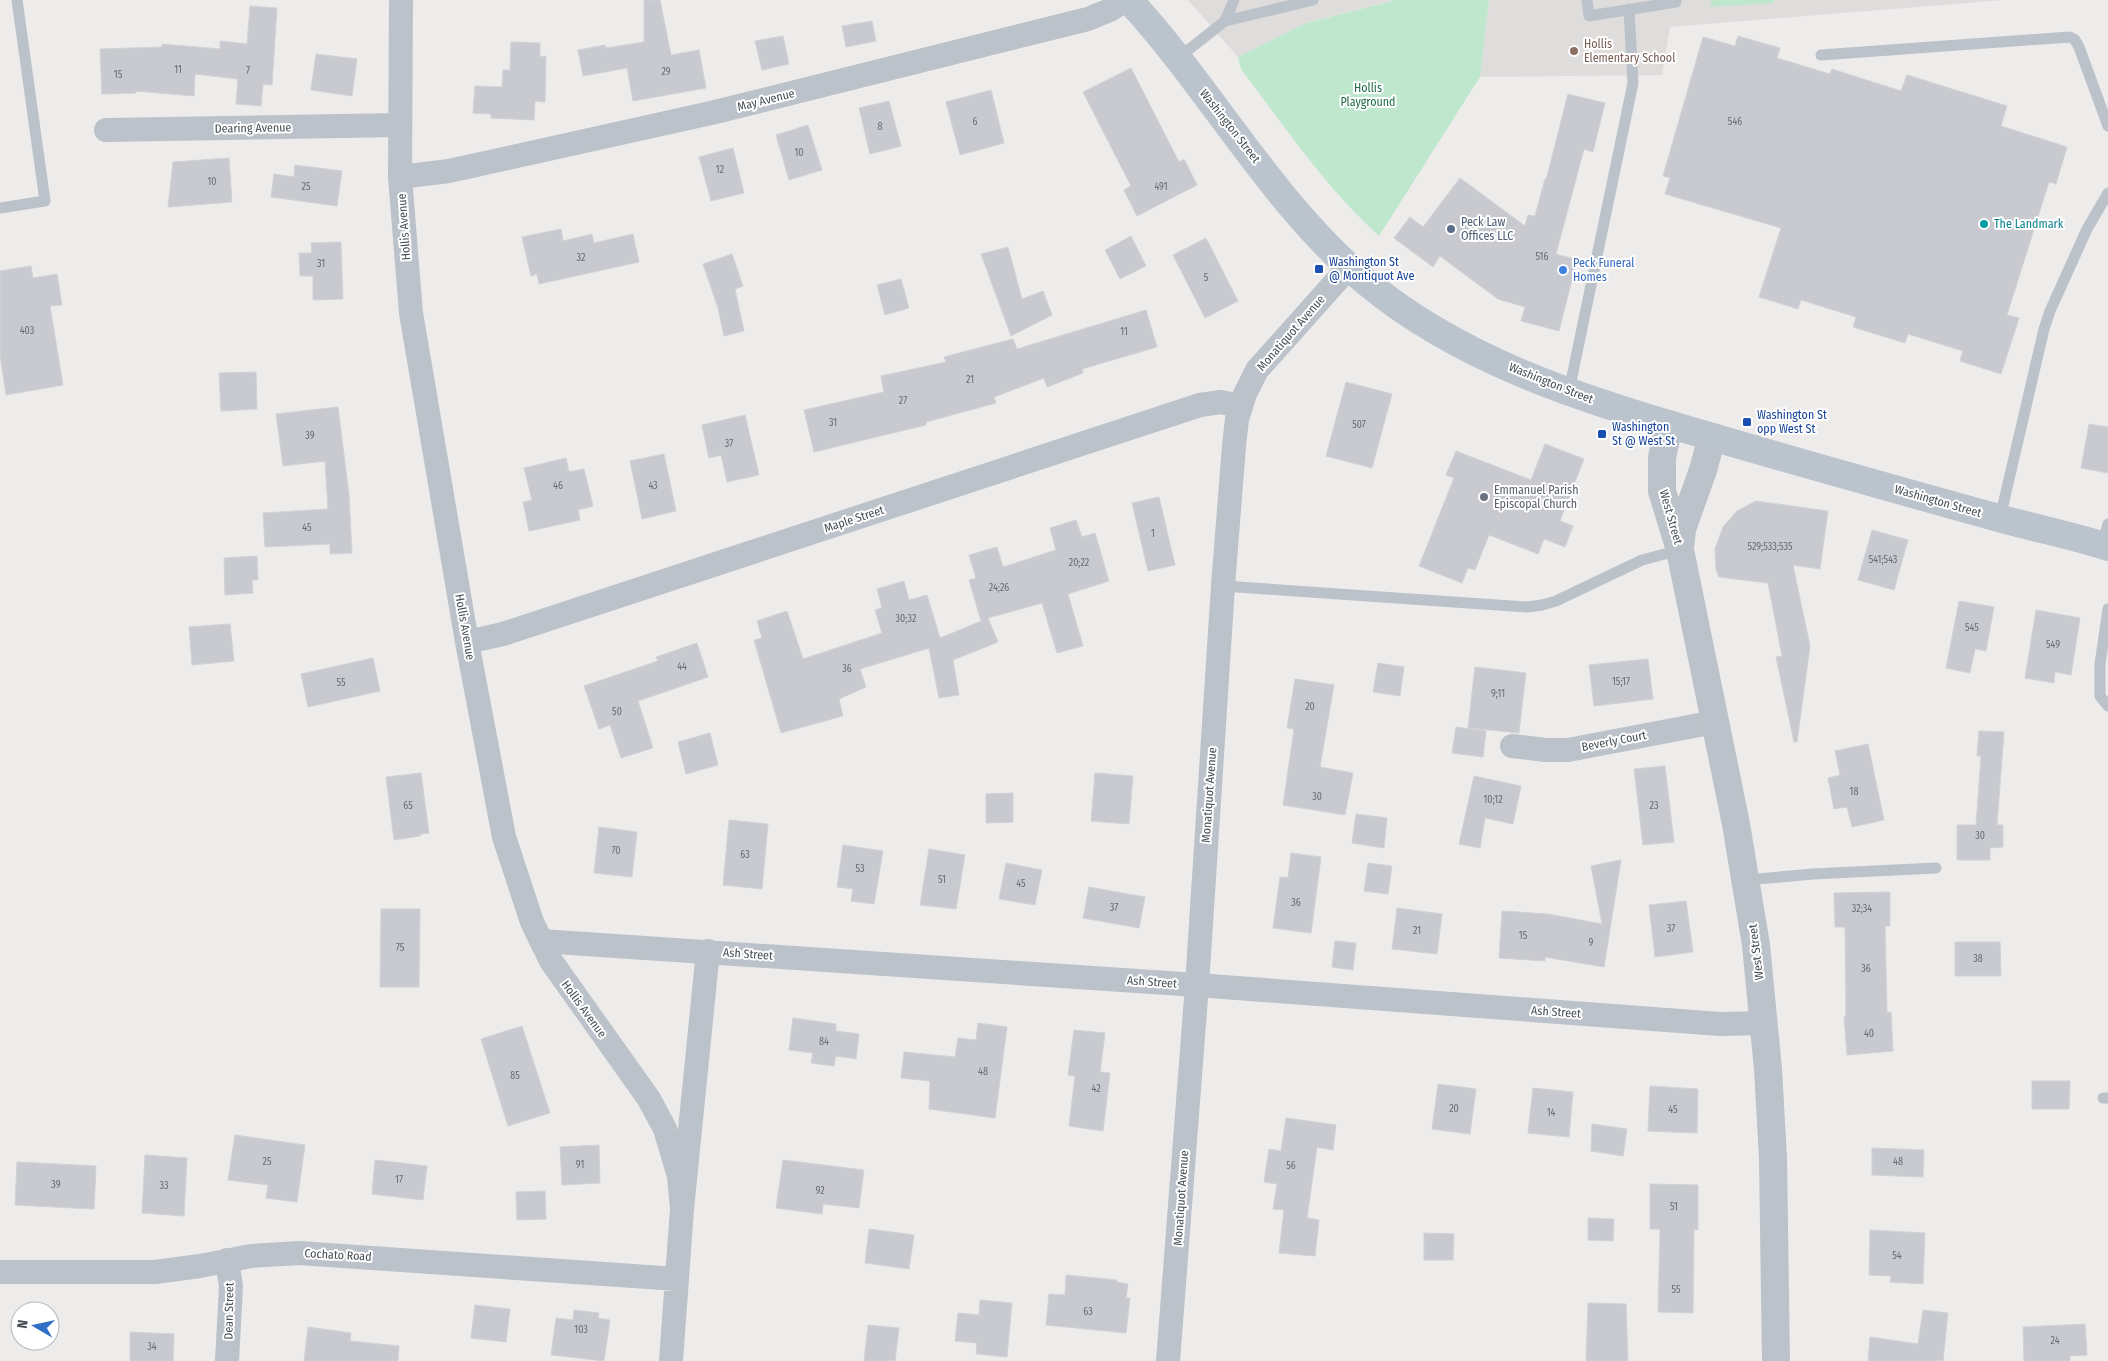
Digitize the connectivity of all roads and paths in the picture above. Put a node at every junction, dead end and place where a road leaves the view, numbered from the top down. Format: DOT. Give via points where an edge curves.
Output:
graph roads {
  1 [pos="17,0"];
  2 [pos="401,0"];
  3 [pos="1125,0"];
  4 [pos="1129,0"];
  5 [pos="1234,0"];
  6 [pos="1314,0"];
  7 [pos="1587,0"];
  8 [pos="1676,0"];
  9 [pos="1629,9"];
  10 [pos="1225,21"];
  11 [pos="1821,55"];
  12 [pos="1178,58"];
  13 [pos="400,125"];
  14 [pos="2108,126"];
  15 [pos="106,130"];
  16 [pos="400,177"];
  17 [pos="2108,193"];
  18 [pos="0,208"];
  19 [pos="1349,267"];
  20 [pos="1569,391"];
  21 [pos="1240,406"];
  22 [pos="1669,424"];
  23 [pos="1712,437"];
  24 [pos="2000,518"];
  25 [pos="2106,539"];
  26 [pos="1680,550"];
  27 [pos="1223,586"];
  28 [pos="2108,609"];
  29 [pos="467,642"];
  30 [pos="2108,706"];
  31 [pos="1714,722"];
  32 [pos="1512,746"];
  33 [pos="1936,868"];
  34 [pos="1746,880"];
  35 [pos="541,941"];
  36 [pos="708,951"];
  37 [pos="1197,986"];
  38 [pos="1764,1023"];
  39 [pos="682,1209"];
  40 [pos="227,1260"];
  41 [pos="0,1272"];
  42 [pos="677,1279"];
  43 [pos="227,1361"];
  44 [pos="671,1361"];
  45 [pos="1168,1361"];
  46 [pos="1776,1361"];
  1 -- 18 [label="lane" via="45,201"];
  2 -- 13 [label="street, Hollis Avenue"];
  3 -- 16 [label="street, May Avenue" via="1088,19 711,114 449,171"];
  4 -- 12 [label="main road, Washington Street"];
  5 -- 10 [label="lane"];
  6 -- 10 [label="lane"];
  7 -- 9 [label="lane" via="1589,16"];
  8 -- 9 [label="lane"];
  9 -- 20 [label="lane" via="1632,83"];
  10 -- 12 [label="lane"];
  11 -- 14 [label="lane" via="2070,37 2078,46"];
  12 -- 19 [label="main road, Washington Street" via="1291,203"];
  13 -- 15 [label="street, Dearing Avenue"];
  13 -- 16 [label="street, Hollis Avenue"];
  16 -- 29 [label="street, Hollis Avenue" via="411,313"];
  17 -- 24 [label="lane" via="2087,229 2044,329"];
  19 -- 20 [label="main road, Washington Street" via="1385,297 1438,331 1484,356"];
  19 -- 21 [label="street, Monatiquot Avenue" via="1257,370"];
  20 -- 22 [label="main road, Washington Street"];
  21 -- 27 [label="street, Monatiquot Avenue"];
  21 -- 29 [label="street, Maple Street" via="1221,402 1200,405 503,634"];
  22 -- 23 [label="main road, Washington Street"];
  22 -- 26 [label="street, West Street" via="1662,458 1662,491"];
  23 -- 24 [label="main road, Washington Street"];
  23 -- 26 [label="street, West Street" via="1682,529"];
  24 -- 25 [label="main road, Washington Street"];
  26 -- 27 [label="lane" via="1642,560 1556,601 1526,607"];
  26 -- 31 [label="street, West Street"];
  27 -- 37 [label="street, Monatiquot Avenue"];
  28 -- 30 [label="lane" via="2100,664 2100,696"];
  29 -- 35 [label="street, Hollis Avenue" via="504,837 525,904"];
  31 -- 32 [label="street, Beverly Court" via="1568,750"];
  31 -- 34 [label="street, West Street"];
  33 -- 34 [label="lane"];
  34 -- 38 [label="street, West Street"];
  35 -- 36 [label="street, Ash Street"];
  35 -- 39 [label="street, Hollis Avenue" via="562,978 658,1113 675,1161"];
  36 -- 37 [label="street, Ash Street"];
  36 -- 39 [label="street, Hollis Avenue"];
  37 -- 38 [label="street, Ash Street" via="1720,1024"];
  37 -- 45 [label="street, Monatiquot Avenue"];
  38 -- 46 [label="street, West Street" via="1775,1187"];
  39 -- 42 [label="street, Hollis Avenue"];
  40 -- 41 [label="street, Cochato Road" via="155,1272"];
  40 -- 42 [label="street, Cochato Road" via="276,1254 324,1254"];
  40 -- 43 [label="street, Dean Street" via="231,1286"];
  42 -- 44 [label="street, Hollis Avenue"];
}
